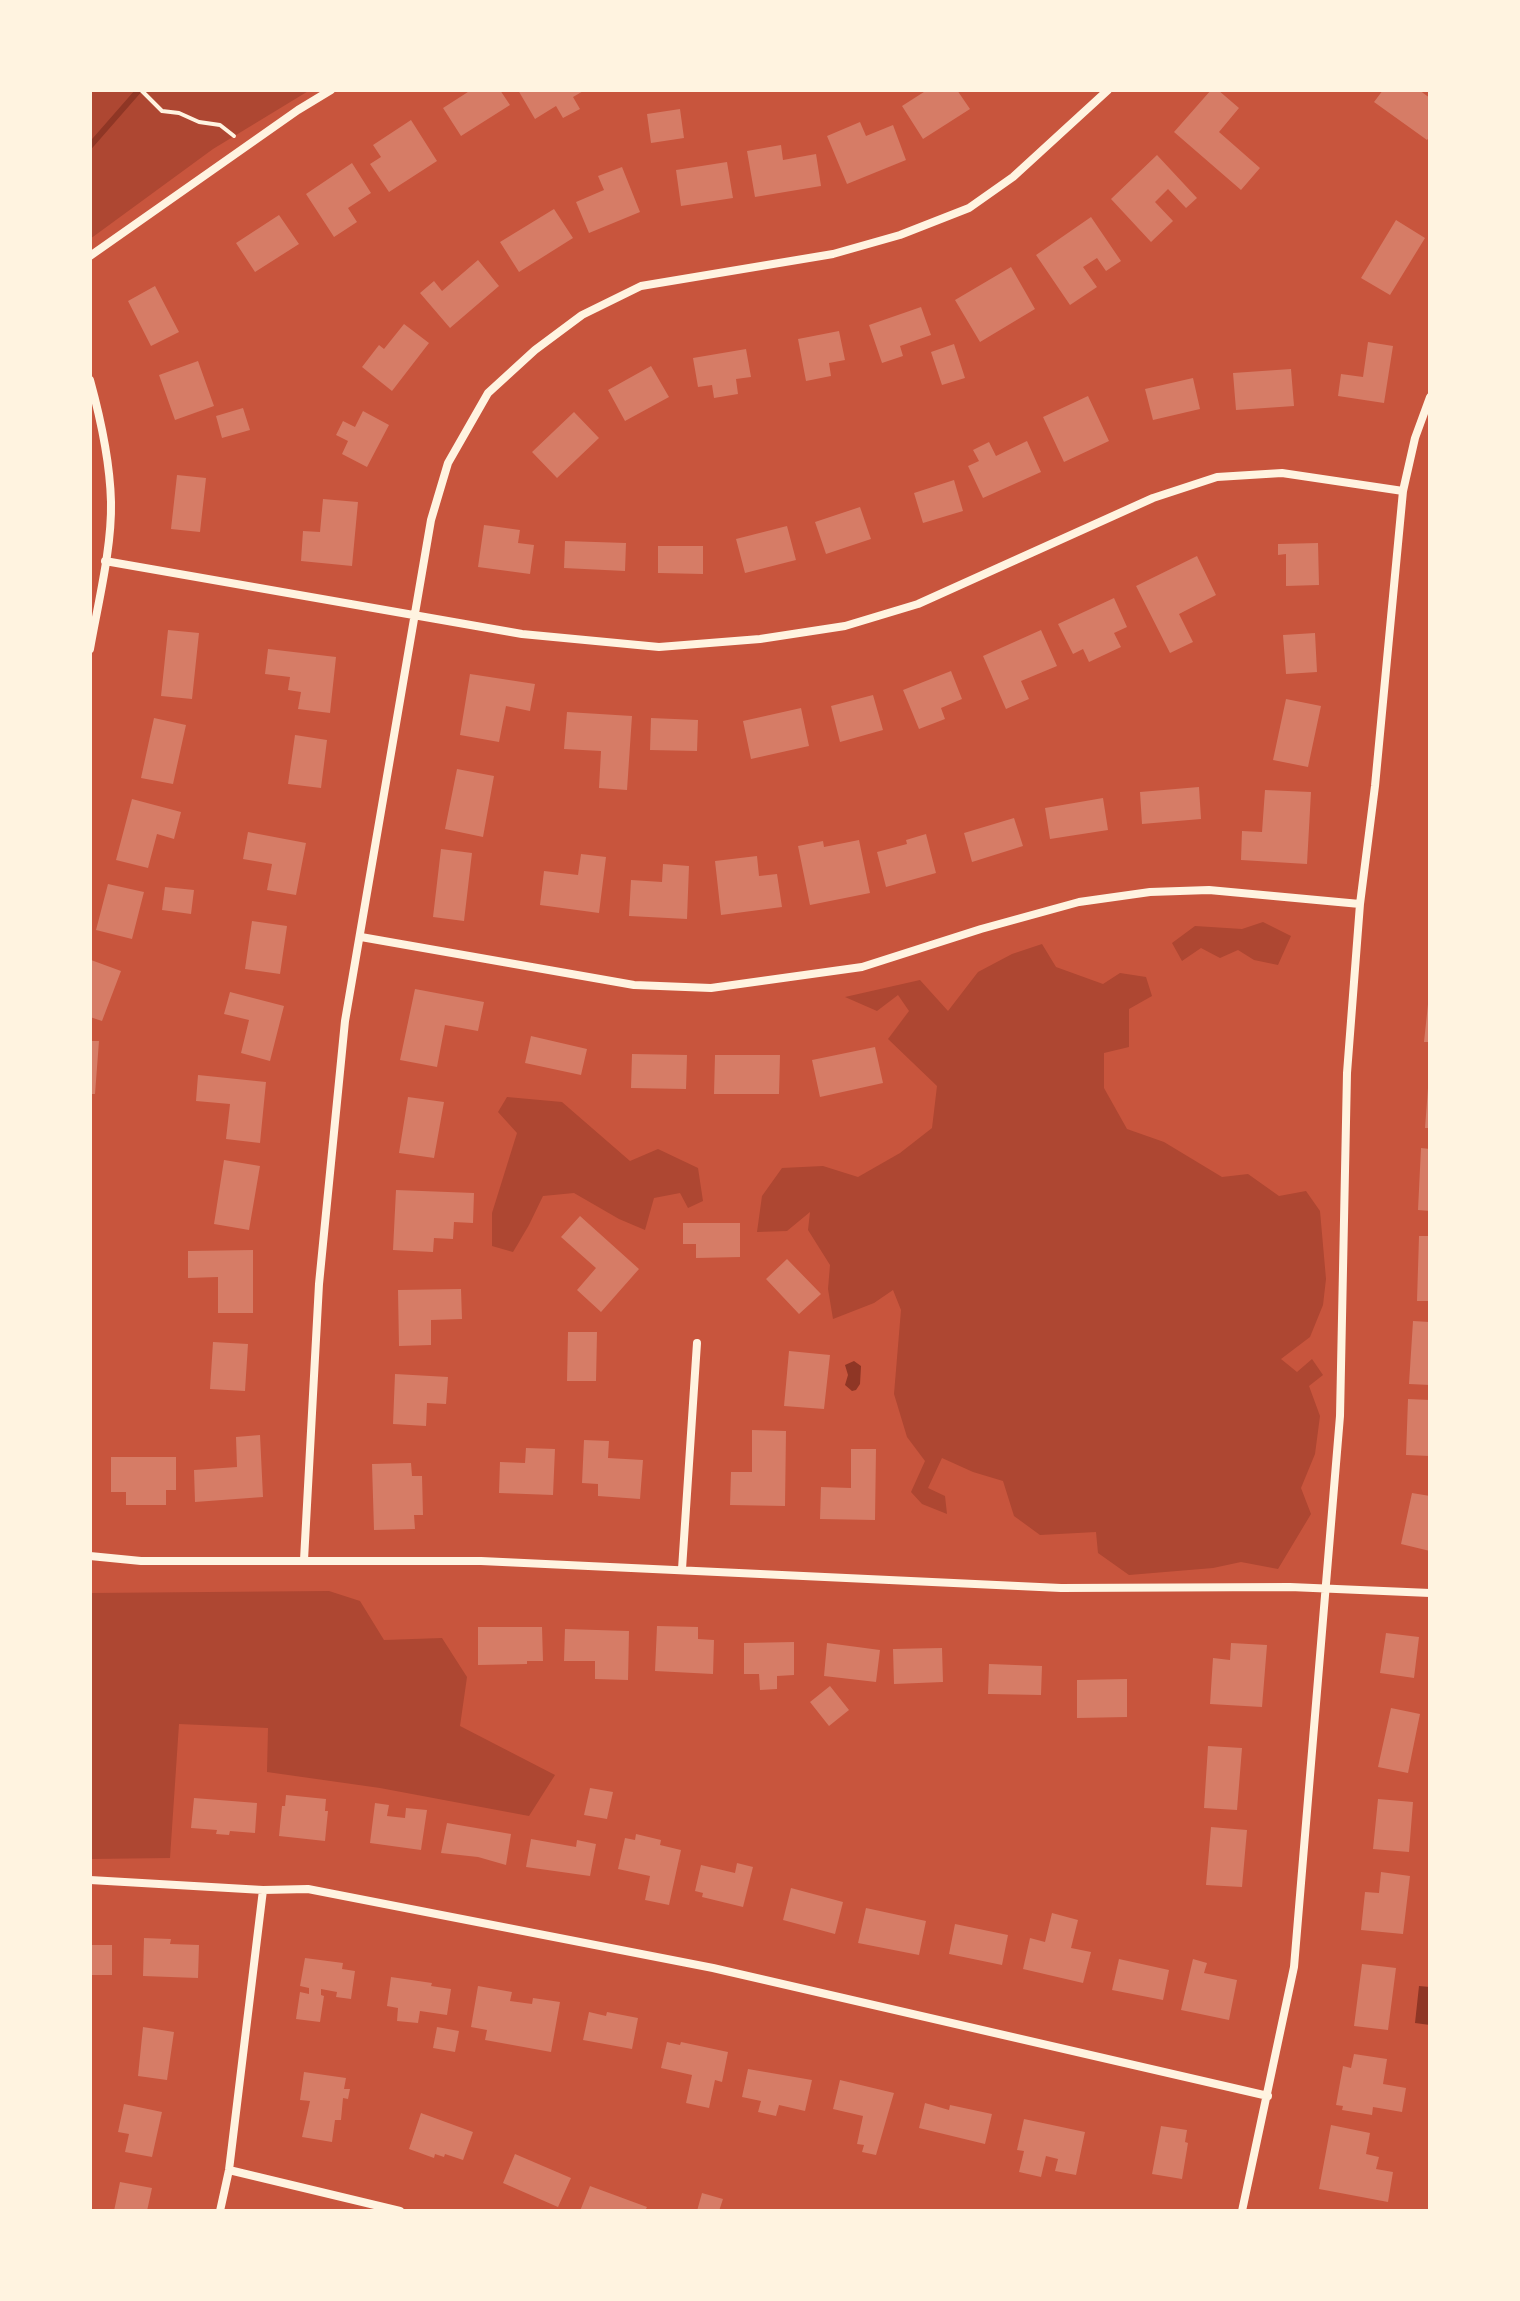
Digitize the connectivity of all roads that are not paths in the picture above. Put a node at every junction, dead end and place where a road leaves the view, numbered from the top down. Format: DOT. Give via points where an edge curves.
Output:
graph roads {
  1 [pos="331,90"];
  2 [pos="1108,90"];
  3 [pos="90,256"];
  4 [pos="90,380"];
  5 [pos="1430,397"];
  6 [pos="1403,491"];
  7 [pos="105,561"];
  8 [pos="414,614"];
  9 [pos="90,649"];
  10 [pos="1360,904"];
  11 [pos="361,937"];
  12 [pos="697,1343"];
  13 [pos="90,1556"];
  14 [pos="304,1560"];
  15 [pos="682,1569"];
  16 [pos="1325,1589"];
  17 [pos="1430,1593"];
  18 [pos="90,1880"];
  19 [pos="263,1890"];
  20 [pos="1268,2096"];
  21 [pos="229,2170"];
  22 [pos="220,2211"];
  23 [pos="400,2211"];
  24 [pos="1242,2211"];
  1 -- 3 [label="street"];
  2 -- 8 [label="street" via="1013,177 969,208 833,254 641,286 582,315 535,350 488,393 448,463 431,520"];
  4 -- 7 [label="street" via="105,436 111,504"];
  5 -- 6 [label="street"];
  6 -- 8 [label="street" via="1282,473 1217,477 1153,498 918,604 845,626 760,639 659,647 522,634"];
  6 -- 10 [label="street"];
  7 -- 8 [label="street"];
  7 -- 9 [label="street"];
  8 -- 11 [label="street"];
  10 -- 11 [label="street" via="1209,890 1150,892 1079,902 862,967 711,988 634,985"];
  10 -- 16 [label="street" via="1347,1073 1340,1416"];
  11 -- 14 [label="street" via="345,1021 319,1284"];
  12 -- 15 [label="street"];
  13 -- 14 [label="street" via="141,1561"];
  14 -- 15 [label="street"];
  15 -- 16 [label="street" via="1061,1588"];
  16 -- 17 [label="street"];
  16 -- 20 [label="street" via="1294,1967"];
  18 -- 19 [label="street"];
  19 -- 20 [label="street" via="308,1889 713,1968"];
  19 -- 21 [label="street"];
  20 -- 24 [label="street"];
  21 -- 22 [label="street"];
  21 -- 23 [label="street"];
}
